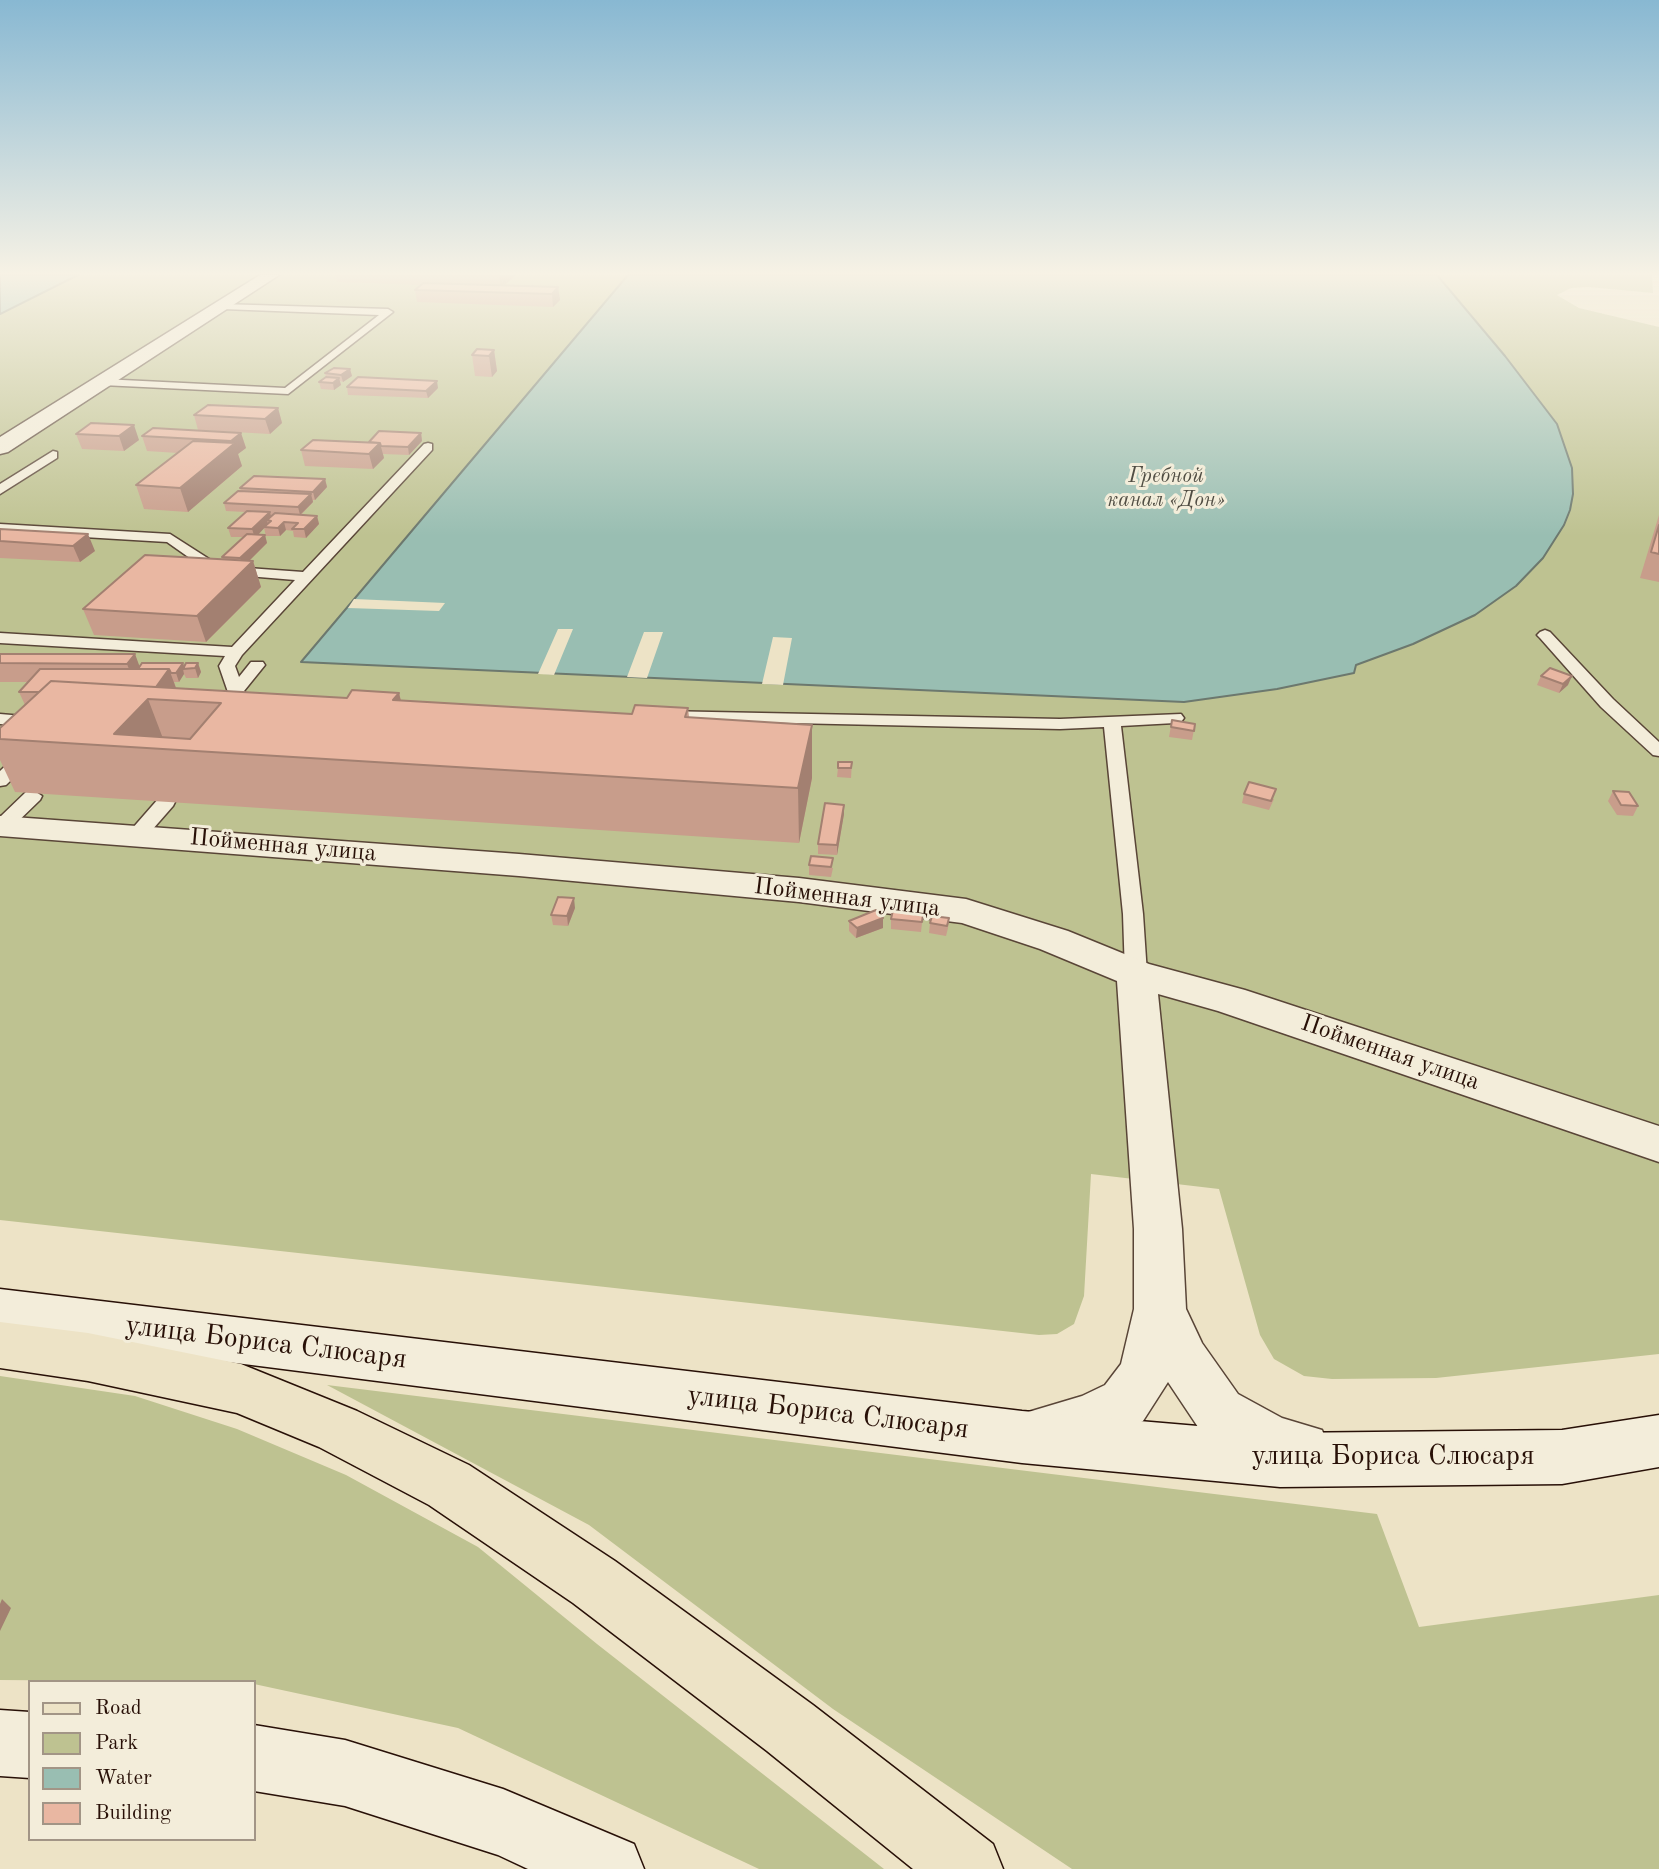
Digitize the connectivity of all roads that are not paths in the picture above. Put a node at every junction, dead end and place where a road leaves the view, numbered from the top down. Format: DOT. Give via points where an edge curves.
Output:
graph roads {
  1 [pos="133,362"];
  2 [pos="324,362"];
  3 [pos="102,382"];
  4 [pos="0,447"];
  5 [pos="428,447"];
  6 [pos="53,455"];
  7 [pos="0,491"];
  8 [pos="0,528"];
  9 [pos="306,577"];
  10 [pos="1545,635"];
  11 [pos="0,638"];
  12 [pos="21,640"];
  13 [pos="75,643"];
  14 [pos="129,646"];
  15 [pos="236,652"];
  16 [pos="0,657"];
  17 [pos="56,660"];
  18 [pos="112,662"];
  19 [pos="257,665"];
  20 [pos="271,704"];
  21 [pos="235,706"];
  22 [pos="642,715"];
  23 [pos="1175,718"];
  24 [pos="0,719"];
  25 [pos="1112,721"];
  26 [pos="48,723"];
  27 [pos="40,743"];
  28 [pos="1659,751"];
  29 [pos="0,781"];
  30 [pos="33,796"];
  31 [pos="166,802"];
  32 [pos="1,826"];
  33 [pos="138,834"];
  34 [pos="1136,974"];
  35 [pos="1659,1144"];
  36 [pos="1160,1309"];
  37 [pos="0,1311"];
  38 [pos="0,1345"];
  39 [pos="1022,1437"];
  40 [pos="1659,1441"];
  41 [pos="1347,1460"];
  42 [pos="0,1743"];
  43 [pos="28,1745"];
  44 [pos="256,1758"];
  45 [pos="609,1869"];
  46 [pos="968,1869"];
  1 -- 3 [label="street"];
  2 -- 3 [label="lane" via="288,391"];
  3 -- 4 [label="street"];
  5 -- 9 [label="lane"];
  6 -- 7 [label="lane"];
  8 -- 9 [label="lane" via="170,538 216,570"];
  9 -- 15 [label="lane"];
  10 -- 28 [label="lane"];
  11 -- 12 [label="lane"];
  12 -- 13 [label="lane"];
  12 -- 16 [label="lane"];
  13 -- 14 [label="lane"];
  13 -- 17 [label="lane"];
  14 -- 15 [label="lane"];
  14 -- 18 [label="lane"];
  15 -- 21 [label="lane" via="227,666"];
  19 -- 21 [label="lane"];
  20 -- 21 [label="lane"];
  22 -- 25 [label="lane" via="1060,724"];
  23 -- 25 [label="lane"];
  24 -- 26 [label="lane"];
  25 -- 34 [label="lane"];
  27 -- 29 [label="lane"];
  30 -- 32 [label="lane"];
  31 -- 33 [label="lane"];
  32 -- 33 [label="street, Пойменная улица"];
  33 -- 34 [label="street, Пойменная улица" via="799,890 966,911"];
  34 -- 35 [label="street, Пойменная улица" via="1231,1000"];
  34 -- 36 [label="street" via="1158,1229"];
  36 -- 39 [label="street" via="1144,1374 1124,1403 1089,1420"];
  36 -- 41 [label="street" via="1183,1360 1219,1412 1272,1442"];
  37 -- 39 [label="street, улица Бориса Слюсаря"];
  38 -- 46 [label="main road" via="88,1357 241,1389 338,1429 449,1485 594,1582"];
  39 -- 41 [label="street, улица Бориса Слюсаря" via="1279,1460"];
  40 -- 41 [label="street, улица Бориса Слюсаря" via="1562,1457"];
  42 -- 43 [label="street"];
  44 -- 45 [label="street" via="345,1773 503,1823"];
}
